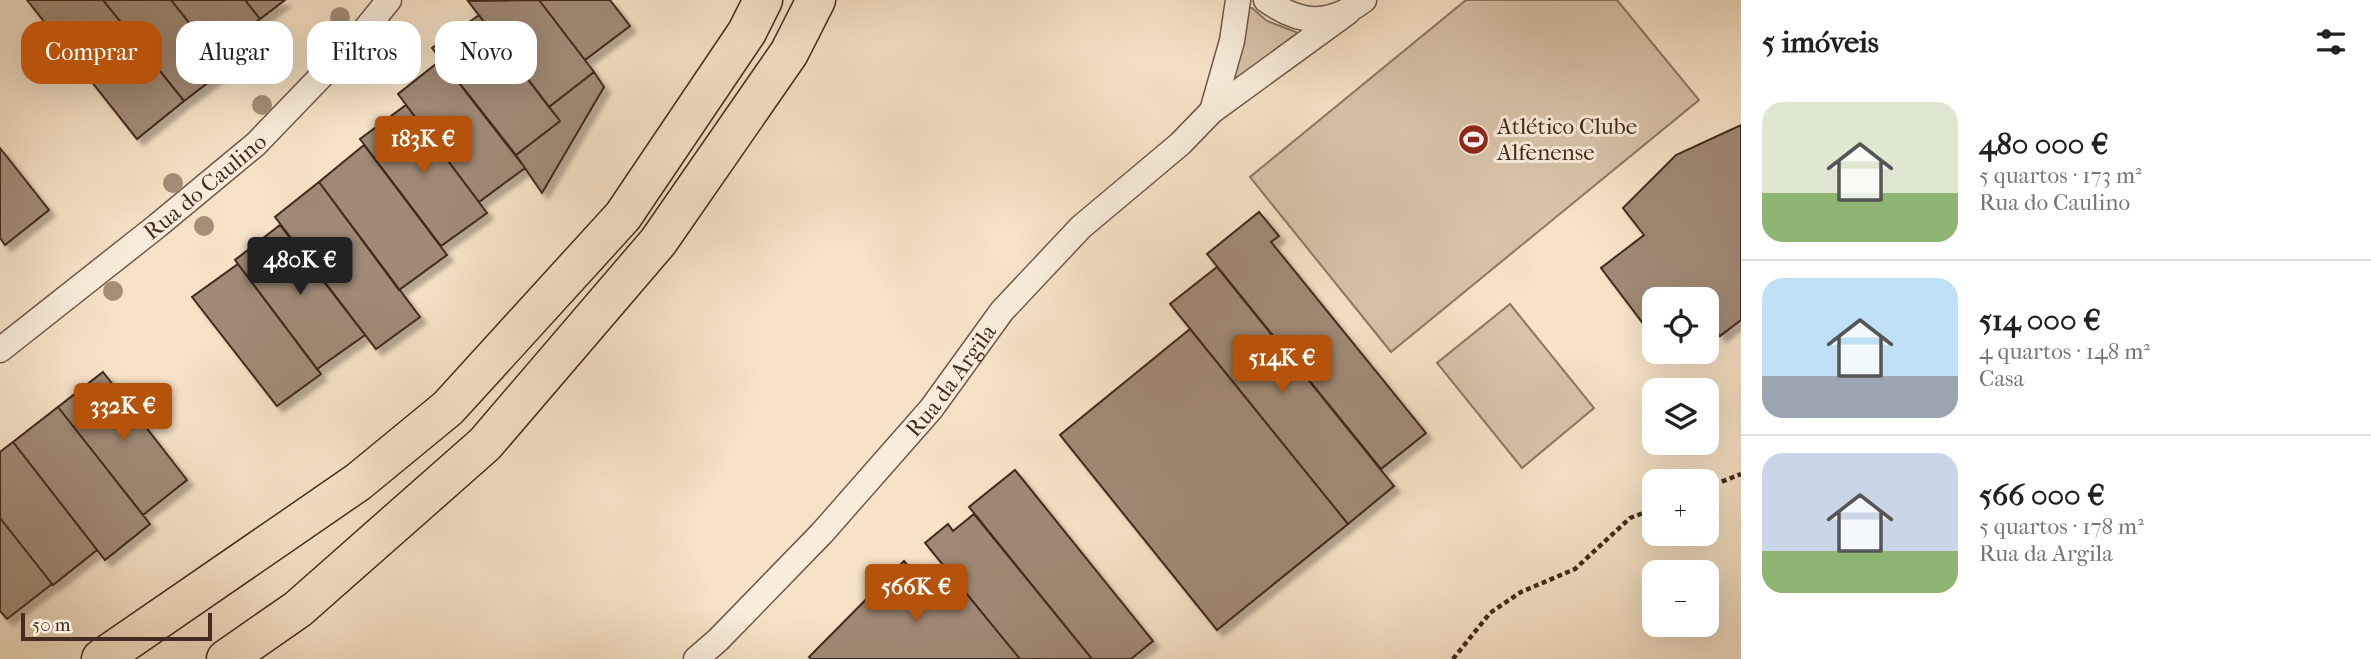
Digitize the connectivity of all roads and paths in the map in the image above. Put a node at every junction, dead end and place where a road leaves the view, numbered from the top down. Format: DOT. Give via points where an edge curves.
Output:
graph roads {
  1 [pos="389,0"];
  2 [pos="763,0"];
  3 [pos="817,0"];
  4 [pos="1238,0"];
  5 [pos="1266,0"];
  6 [pos="1356,6"];
  7 [pos="1212,111"];
  8 [pos="0,350"];
  9 [pos="1741,474"];
  10 [pos="1719,483"];
  11 [pos="1642,514"];
  12 [pos="101,659"];
  13 [pos="226,659"];
  14 [pos="696,659"];
  15 [pos="1453,659"];
  1 -- 8 [label="street, Rua do Caulino" via="256,144"];
  2 -- 12 [label="highway" via="747,32 623,216 448,408 358,482"];
  3 -- 13 [label="highway" via="789,53 658,242 485,444 298,609"];
  4 -- 7 [label="street, Rua da Argila" via="1232,41"];
  5 -- 6 [label="street, Rua da Argila" via="1305,20 1328,19"];
  6 -- 7 [label="street, Rua da Argila"];
  7 -- 14 [label="street, Rua da Argila" via="1081,227 1019,292 931,409 822,533"];
  9 -- 10 [label="path"];
  11 -- 15 [label="path" via="1630,518 1575,569 1521,592 1490,613"];
}
